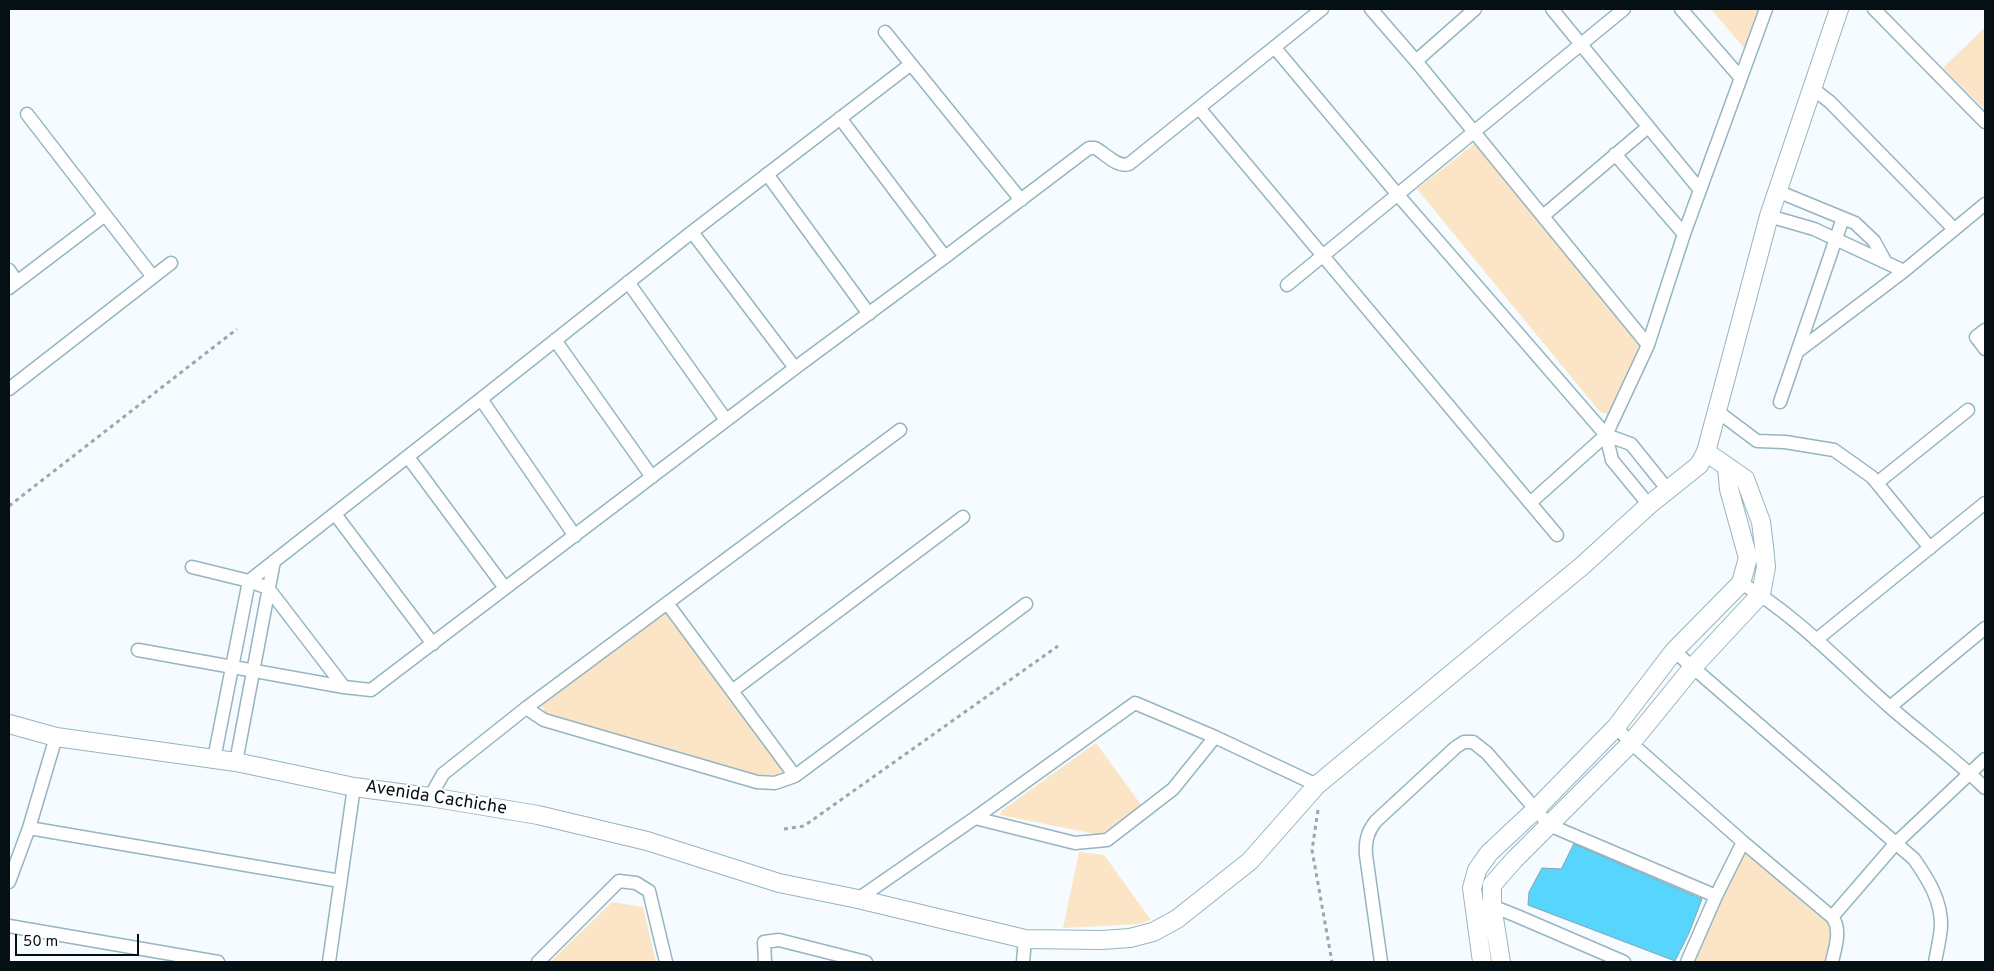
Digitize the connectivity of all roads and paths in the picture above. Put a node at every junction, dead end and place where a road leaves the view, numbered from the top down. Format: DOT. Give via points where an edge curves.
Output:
graph roads {
  1 [pos="1322,9"];
  2 [pos="1371,9"];
  3 [pos="1475,9"];
  4 [pos="1552,9"];
  5 [pos="1624,9"];
  6 [pos="1681,9"];
  7 [pos="1766,9"];
  8 [pos="1839,9"];
  9 [pos="1874,9"];
  10 [pos="885,32"];
  11 [pos="1580,46"];
  12 [pos="1275,48"];
  13 [pos="1416,61"];
  14 [pos="911,64"];
  15 [pos="1740,77"];
  16 [pos="1812,88"];
  17 [pos="1199,108"];
  18 [pos="28,114"];
  19 [pos="840,118"];
  20 [pos="1985,122"];
  21 [pos="1648,127"];
  22 [pos="1474,132"];
  23 [pos="1615,154"];
  24 [pos="767,174"];
  25 [pos="1700,190"];
  26 [pos="1777,191"];
  27 [pos="1398,195"];
  28 [pos="1021,200"];
  29 [pos="1985,204"];
  30 [pos="105,215"];
  31 [pos="1543,216"];
  32 [pos="1769,216"];
  33 [pos="1843,218"];
  34 [pos="1954,229"];
  35 [pos="692,232"];
  36 [pos="1684,234"];
  37 [pos="1836,238"];
  38 [pos="1323,254"];
  39 [pos="946,257"];
  40 [pos="1885,261"];
  41 [pos="171,263"];
  42 [pos="9,270"];
  43 [pos="1904,270"];
  44 [pos="153,277"];
  45 [pos="628,282"];
  46 [pos="1287,284"];
  47 [pos="13,285"];
  48 [pos="869,314"];
  49 [pos="237,329"];
  50 [pos="1985,330"];
  51 [pos="554,340"];
  52 [pos="1648,345"];
  53 [pos="1985,349"];
  54 [pos="1797,352"];
  55 [pos="795,368"];
  56 [pos="9,389"];
  57 [pos="480,399"];
  58 [pos="1780,402"];
  59 [pos="1968,410"];
  60 [pos="1717,411"];
  61 [pos="726,420"];
  62 [pos="900,430"];
  63 [pos="1606,435"];
  64 [pos="1706,452"];
  65 [pos="408,457"];
  66 [pos="1727,467"];
  67 [pos="652,478"];
  68 [pos="1877,483"];
  69 [pos="1668,490"];
  70 [pos="1530,503"];
  71 [pos="1985,503"];
  72 [pos="1649,505"];
  73 [pos="9,506"];
  74 [pos="335,514"];
  75 [pos="963,517"];
  76 [pos="1557,535"];
  77 [pos="576,536"];
  78 [pos="1930,548"];
  79 [pos="274,562"];
  80 [pos="192,567"];
  81 [pos="250,581"];
  82 [pos="1741,582"];
  83 [pos="268,588"];
  84 [pos="505,588"];
  85 [pos="1761,594"];
  86 [pos="667,603"];
  87 [pos="1026,604"];
  88 [pos="1985,628"];
  89 [pos="1816,640"];
  90 [pos="433,644"];
  91 [pos="1058,646"];
  92 [pos="138,650"];
  93 [pos="1674,651"];
  94 [pos="233,666"];
  95 [pos="1693,667"];
  96 [pos="253,670"];
  97 [pos="344,687"];
  98 [pos="732,691"];
  99 [pos="1890,707"];
  100 [pos="526,708"];
  101 [pos="9,724"];
  102 [pos="1616,726"];
  103 [pos="56,737"];
  104 [pos="1215,737"];
  105 [pos="1632,743"];
  106 [pos="214,759"];
  107 [pos="1985,759"];
  108 [pos="236,762"];
  109 [pos="1969,773"];
  110 [pos="795,776"];
  111 [pos="1317,785"];
  112 [pos="354,787"];
  113 [pos="1985,788"];
  114 [pos="430,797"];
  115 [pos="1535,810"];
  116 [pos="976,818"];
  117 [pos="1548,825"];
  118 [pos="29,828"];
  119 [pos="784,829"];
  120 [pos="1743,842"];
  121 [pos="1896,843"];
  122 [pos="340,881"];
  123 [pos="9,882"];
  124 [pos="1716,896"];
  125 [pos="858,899"];
  126 [pos="1483,907"];
  127 [pos="1832,916"];
  128 [pos="9,926"];
  129 [pos="1025,939"];
  130 [pos="218,962"];
  131 [pos="329,962"];
  132 [pos="538,962"];
  133 [pos="666,962"];
  134 [pos="765,962"];
  135 [pos="866,962"];
  136 [pos="1023,962"];
  137 [pos="1332,962"];
  138 [pos="1382,962"];
  139 [pos="1482,962"];
  140 [pos="1501,962"];
  141 [pos="1624,962"];
  142 [pos="1687,962"];
  143 [pos="1832,962"];
  144 [pos="1935,962"];
  1 -- 12 [label="street"];
  2 -- 13 [label="street"];
  3 -- 13 [label="street"];
  4 -- 11 [label="street"];
  5 -- 11 [label="street"];
  6 -- 15 [label="street"];
  7 -- 15 [label="street"];
  8 -- 16 [label="street"];
  9 -- 20 [label="street"];
  10 -- 14 [label="street"];
  11 -- 21 [label="street"];
  11 -- 22 [label="street"];
  12 -- 17 [label="street"];
  12 -- 27 [label="street"];
  13 -- 22 [label="street"];
  14 -- 19 [label="street"];
  14 -- 28 [label="street"];
  15 -- 25 [label="street"];
  16 -- 26 [label="street"];
  16 -- 34 [label="street" via="1830,102"];
  17 -- 28 [label="street" via="1129,164 1118,164 1095,148 1089,148"];
  17 -- 38 [label="street"];
  18 -- 30 [label="street"];
  19 -- 24 [label="street"];
  19 -- 39 [label="street"];
  21 -- 23 [label="street"];
  21 -- 25 [label="street"];
  22 -- 27 [label="street"];
  22 -- 31 [label="street"];
  23 -- 31 [label="street"];
  23 -- 36 [label="street"];
  24 -- 35 [label="street"];
  24 -- 48 [label="street"];
  25 -- 36 [label="street"];
  26 -- 32 [label="street"];
  26 -- 33 [label="street"];
  27 -- 38 [label="street"];
  27 -- 63 [label="street"];
  28 -- 39 [label="street"];
  29 -- 34 [label="street"];
  30 -- 44 [label="street"];
  30 -- 47 [label="street"];
  31 -- 52 [label="street"];
  32 -- 37 [label="street"];
  32 -- 60 [label="street"];
  33 -- 37 [label="street"];
  33 -- 40 [label="street" via="1855,223 1874,241"];
  34 -- 43 [label="street"];
  35 -- 45 [label="street"];
  35 -- 55 [label="street"];
  36 -- 52 [label="street"];
  37 -- 40 [label="street"];
  37 -- 54 [label="street"];
  38 -- 46 [label="street"];
  38 -- 70 [label="street"];
  39 -- 48 [label="street"];
  40 -- 43 [label="street"];
  41 -- 44 [label="street"];
  42 -- 47 [label="street"];
  43 -- 54 [label="street"];
  44 -- 56 [label="street"];
  45 -- 51 [label="street"];
  45 -- 61 [label="street"];
  48 -- 55 [label="street"];
  49 -- 73 [label="path"];
  50 -- 53 [label="street" via="1976,337"];
  51 -- 57 [label="street"];
  51 -- 67 [label="street"];
  52 -- 63 [label="street"];
  54 -- 58 [label="street"];
  55 -- 61 [label="street"];
  57 -- 65 [label="street"];
  57 -- 77 [label="street"];
  59 -- 68 [label="street"];
  60 -- 64 [label="street"];
  60 -- 68 [label="street" via="1757,441 1834,450"];
  61 -- 67 [label="street"];
  62 -- 86 [label="street"];
  63 -- 69 [label="street" via="1630,444"];
  63 -- 70 [label="street"];
  63 -- 72 [label="street" via="1612,460"];
  64 -- 66 [label="street"];
  64 -- 69 [label="street, Avenida Cachiche" via="1700,465"];
  65 -- 74 [label="street"];
  65 -- 84 [label="street"];
  66 -- 82 [label="street" via="1729,489 1748,558"];
  66 -- 85 [label="street" via="1745,479 1761,522 1766,567"];
  67 -- 77 [label="street"];
  68 -- 78 [label="street"];
  69 -- 72 [label="street, Avenida Cachiche"];
  70 -- 76 [label="street"];
  71 -- 78 [label="street"];
  72 -- 111 [label="street, Avenida Cachiche" via="1582,566"];
  74 -- 79 [label="street"];
  74 -- 90 [label="street"];
  75 -- 98 [label="street"];
  77 -- 84 [label="street"];
  78 -- 89 [label="street"];
  79 -- 81 [label="street"];
  79 -- 83 [label="street"];
  80 -- 81 [label="street"];
  81 -- 83 [label="street"];
  81 -- 94 [label="street"];
  82 -- 85 [label="street"];
  82 -- 93 [label="street"];
  83 -- 96 [label="street"];
  83 -- 97 [label="street"];
  84 -- 90 [label="street"];
  85 -- 89 [label="street"];
  85 -- 95 [label="street"];
  86 -- 98 [label="street"];
  86 -- 100 [label="street"];
  87 -- 110 [label="street"];
  88 -- 99 [label="street"];
  89 -- 99 [label="street"];
  90 -- 97 [label="street" via="371,690"];
  91 -- 119 [label="path" via="804,826"];
  92 -- 94 [label="street"];
  93 -- 95 [label="street"];
  93 -- 102 [label="street"];
  94 -- 96 [label="street"];
  94 -- 106 [label="street"];
  95 -- 105 [label="street"];
  95 -- 121 [label="street"];
  96 -- 97 [label="street"];
  96 -- 108 [label="street"];
  98 -- 110 [label="street"];
  99 -- 109 [label="street"];
  100 -- 110 [label="street" via="544,720 757,782 775,783"];
  100 -- 114 [label="street" via="443,774"];
  101 -- 103 [label="street, Avenida Cachiche"];
  102 -- 105 [label="street"];
  102 -- 115 [label="street"];
  103 -- 106 [label="street, Avenida Cachiche"];
  103 -- 118 [label="street"];
  104 -- 111 [label="street"];
  104 -- 116 [label="street" via="1135,703"];
  104 -- 116 [label="street" via="1173,789 1108,840 1075,843"];
  105 -- 117 [label="street"];
  105 -- 120 [label="street"];
  106 -- 108 [label="street, Avenida Cachiche"];
  107 -- 109 [label="street"];
  108 -- 112 [label="street, Avenida Cachiche"];
  109 -- 113 [label="street"];
  109 -- 121 [label="street"];
  111 -- 129 [label="street, Avenida Cachiche" via="1250,861 1207,897 1161,928 1130,938"];
  111 -- 137 [label="path" via="1318,813 1312,850"];
  112 -- 114 [label="street, Avenida Cachiche"];
  112 -- 122 [label="street"];
  114 -- 125 [label="street, Avenida Cachiche" via="547,817 647,841 779,883"];
  115 -- 117 [label="street"];
  115 -- 126 [label="street" via="1489,853 1477,870 1472,888"];
  115 -- 138 [label="street" via="1480,747 1473,742 1464,742 1376,821 1365,845"];
  116 -- 125 [label="street"];
  117 -- 124 [label="street"];
  117 -- 126 [label="street" via="1492,885"];
  118 -- 122 [label="street"];
  118 -- 123 [label="street"];
  120 -- 124 [label="street"];
  120 -- 127 [label="street"];
  121 -- 127 [label="street"];
  121 -- 144 [label="street" via="1914,859 1930,883 1937,902 1941,926"];
  122 -- 131 [label="street"];
  124 -- 142 [label="street"];
  125 -- 129 [label="street, Avenida Cachiche"];
  126 -- 139 [label="street"];
  126 -- 140 [label="street"];
  126 -- 141 [label="street"];
  127 -- 143 [label="street" via="1838,928"];
  128 -- 130 [label="street"];
  129 -- 136 [label="street"];
  132 -- 133 [label="street" via="619,881 636,883 649,891"];
  134 -- 135 [label="street" via="764,942 779,940"];
}
